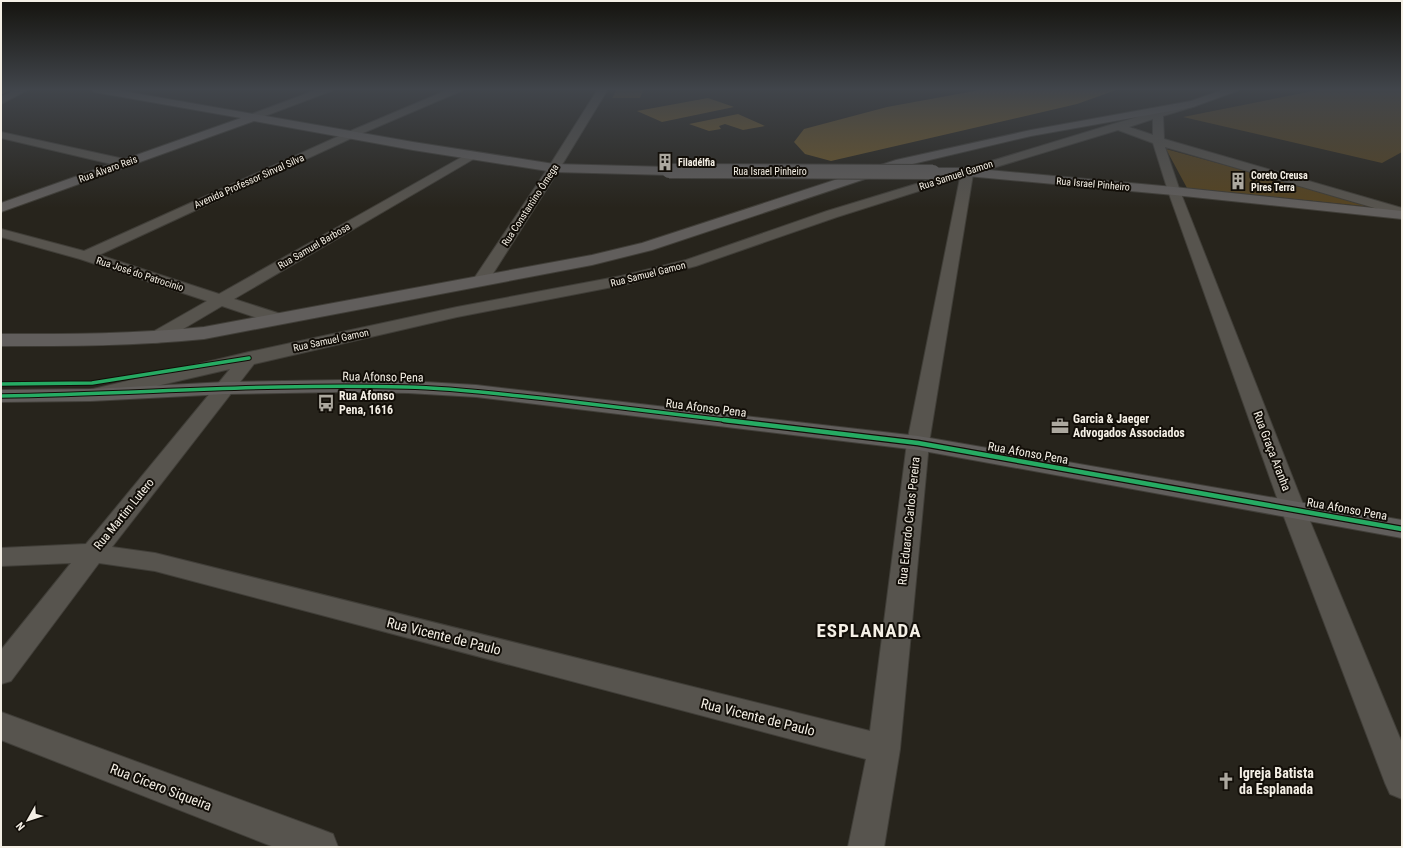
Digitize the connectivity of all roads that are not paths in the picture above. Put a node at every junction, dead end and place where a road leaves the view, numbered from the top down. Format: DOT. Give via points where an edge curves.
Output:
graph roads {
  1 [pos="221,129"];
  2 [pos="321,129"];
  3 [pos="365,129"];
  4 [pos="578,129"];
  5 [pos="1060,129"];
  6 [pos="1109,129"];
  7 [pos="1124,129"];
  8 [pos="1158,129"];
  9 [pos="352,134"];
  10 [pos="1,135"];
  11 [pos="1158,141"];
  12 [pos="473,155"];
  13 [pos="124,163"];
  14 [pos="554,168"];
  15 [pos="967,172"];
  16 [pos="1174,191"];
  17 [pos="1,208"];
  18 [pos="1402,213"];
  19 [pos="1,233"];
  20 [pos="84,256"];
  21 [pos="481,280"];
  22 [pos="220,300"];
  23 [pos="278,319"];
  24 [pos="156,338"];
  25 [pos="1,340"];
  26 [pos="249,358"];
  27 [pos="226,388"];
  28 [pos="91,395"];
  29 [pos="1,396"];
  30 [pos="918,444"];
  31 [pos="1293,509"];
  32 [pos="1402,529"];
  33 [pos="93,553"];
  34 [pos="1,558"];
  35 [pos="1,672"];
  36 [pos="1,726"];
  37 [pos="884,749"];
  38 [pos="1402,783"];
  39 [pos="320,847"];
  40 [pos="866,847"];
  1 -- 13 [label="street, Rua Álvaro Reis"];
  2 -- 9 [label="street, Rua Israel Pinheiro"];
  3 -- 9 [label="street, Avenida Professor Sinval Silva"];
  4 -- 14 [label="street, Rua Constantino Ômega"];
  5 -- 21 [label="street" via="900,163 647,247 592,260"];
  6 -- 15 [label="street, Rua Samuel Gamon"];
  7 -- 11 [label="street"];
  8 -- 11 [label="street, Rua Graça Aranha"];
  9 -- 12 [label="street, Rua Israel Pinheiro"];
  9 -- 20 [label="street, Avenida Professor Sinval Silva"];
  10 -- 13 [label="street"];
  11 -- 16 [label="street, Rua Graça Aranha"];
  11 -- 18 [label="street"];
  12 -- 14 [label="street, Rua Israel Pinheiro"];
  12 -- 22 [label="street, Rua Samuel Barbosa"];
  13 -- 17 [label="street, Rua Álvaro Reis"];
  14 -- 15 [label="street, Rua Israel Pinheiro, bridge"];
  14 -- 21 [label="street, Rua Constantino Ômega"];
  15 -- 16 [label="street, Rua Israel Pinheiro"];
  15 -- 26 [label="street, Rua Samuel Gamon" via="832,214 691,263 630,279 457,312"];
  15 -- 30 [label="street, Rua Eduardo Carlos Pereira"];
  16 -- 18 [label="street, Rua Israel Pinheiro"];
  16 -- 31 [label="street, Rua Graça Aranha"];
  19 -- 20 [label="street, Rua José do Patrocinio"];
  20 -- 22 [label="street, Rua José do Patrocinio"];
  21 -- 23 [label="street"];
  22 -- 23 [label="street, Rua José do Patrocinio"];
  22 -- 24 [label="street, Rua Samuel Barbosa"];
  23 -- 24 [label="street" via="216,331"];
  24 -- 25 [label="street"];
  26 -- 27 [label="street, Rua Martim Lutero"];
  26 -- 28 [label="street, Rua Samuel Gamon"];
  27 -- 28 [label="street, Rua Afonso Pena"];
  27 -- 30 [label="street, Rua Afonso Pena" via="342,386 476,391"];
  27 -- 33 [label="street, Rua Martim Lutero"];
  28 -- 29 [label="street, Rua Afonso Pena"];
  30 -- 31 [label="street, Rua Afonso Pena"];
  30 -- 37 [label="street, Rua Eduardo Carlos Pereira"];
  31 -- 32 [label="street, Rua Afonso Pena"];
  31 -- 38 [label="street, Rua Graça Aranha"];
  33 -- 34 [label="street, Rua Vicente de Paulo"];
  33 -- 35 [label="street, Rua Martim Lutero"];
  33 -- 37 [label="street, Rua Vicente de Paulo" via="163,564"];
  36 -- 39 [label="street, Rua Cícero Siqueira"];
  37 -- 40 [label="street, Rua Eduardo Carlos Pereira"];
}
